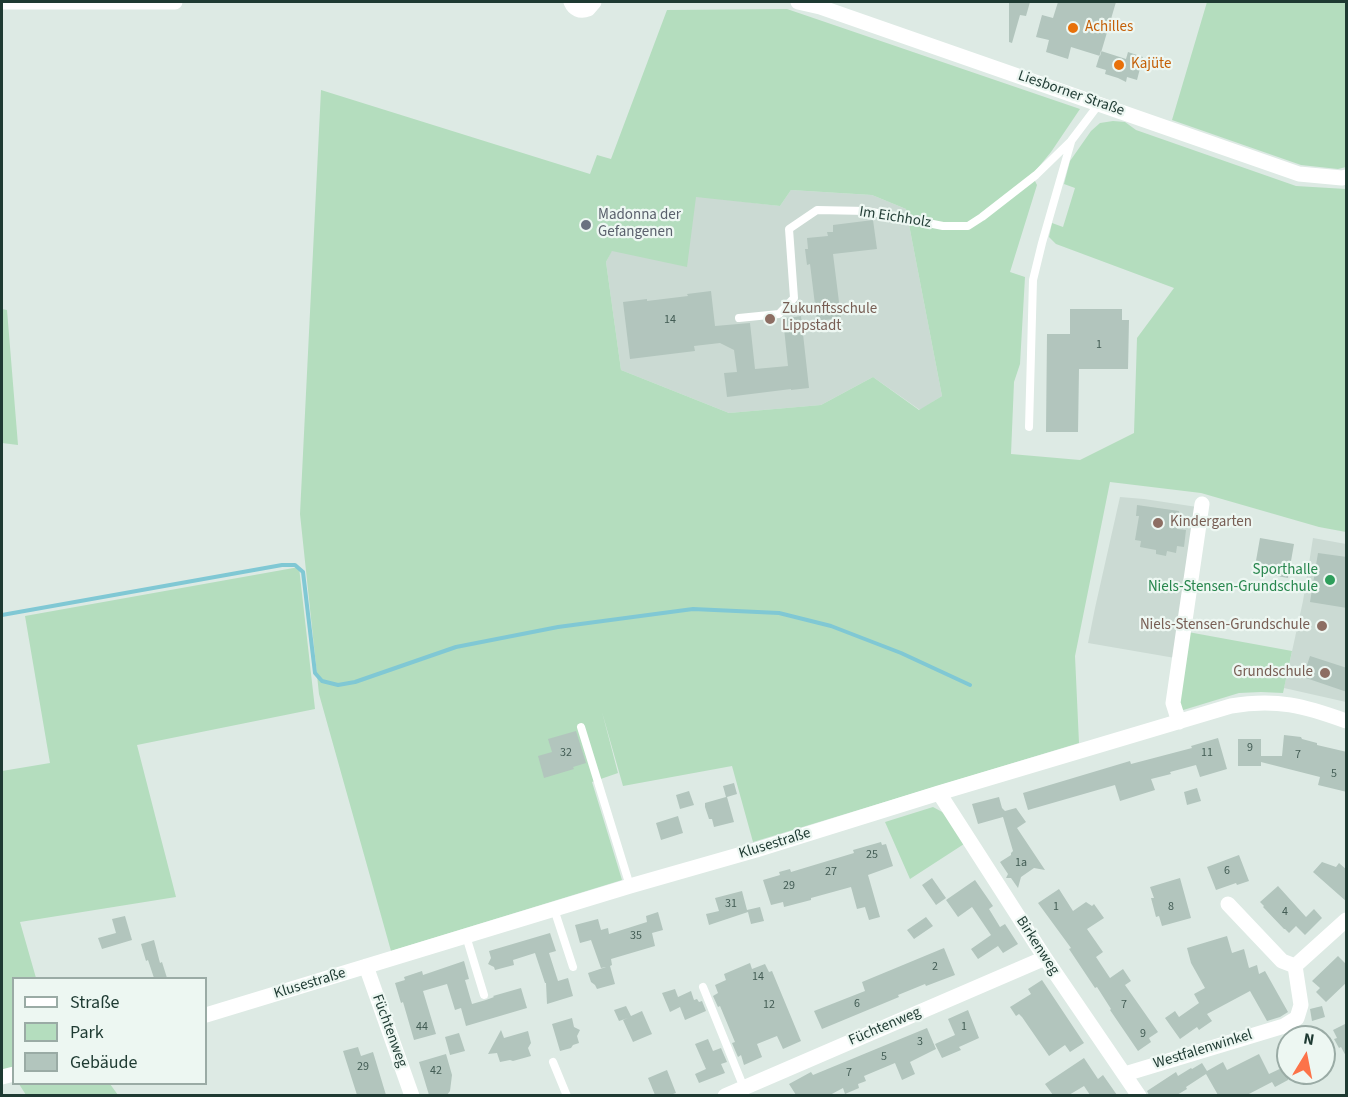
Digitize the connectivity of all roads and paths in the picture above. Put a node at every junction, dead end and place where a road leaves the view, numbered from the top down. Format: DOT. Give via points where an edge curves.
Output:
graph roads {
  1 [pos="2,2"];
  2 [pos="84,2"];
  3 [pos="175,2"];
  4 [pos="571,2"];
  5 [pos="594,2"];
  6 [pos="798,2"];
  7 [pos="1099,104"];
  8 [pos="1071,141"];
  9 [pos="1347,177"];
  10 [pos="739,318"];
  11 [pos="1029,427"];
  12 [pos="1202,504"];
  13 [pos="1347,721"];
  14 [pos="1179,722"];
  15 [pos="581,727"];
  16 [pos="939,793"];
  17 [pos="630,886"];
  18 [pos="1228,904"];
  19 [pos="554,909"];
  20 [pos="1347,920"];
  21 [pos="466,936"];
  22 [pos="1045,958"];
  23 [pos="366,966"];
  24 [pos="1295,966"];
  25 [pos="573,967"];
  26 [pos="703,987"];
  27 [pos="484,995"];
  28 [pos="207,1015"];
  29 [pos="553,1062"];
  30 [pos="1125,1074"];
  31 [pos="733,1093"];
  32 [pos="412,1095"];
  33 [pos="567,1095"];
  34 [pos="1139,1095"];
  1 -- 2 [label="street"];
  2 -- 3 [label="street"];
  4 -- 5 [label="street" via="581,11"];
  6 -- 7 [label="street, Liesborner Straße"];
  7 -- 8 [label="lane, Im Eichholz"];
  7 -- 9 [label="street, Liesborner Straße" via="1299,174"];
  8 -- 10 [label="lane, Im Eichholz" via="1036,175 968,225 943,226 867,211 817,210 789,229 794,298 779,314"];
  8 -- 11 [label="lane, Im Eichholz" via="1033,280"];
  12 -- 14 [label="street" via="1173,703"];
  13 -- 14 [label="street, Klusestraße" via="1319,711 1264,702 1231,706"];
  14 -- 16 [label="street, Klusestraße"];
  15 -- 17 [label="lane"];
  16 -- 17 [label="street, Klusestraße"];
  16 -- 22 [label="street, Birkenweg"];
  17 -- 19 [label="street, Klusestraße"];
  18 -- 24 [label="street" via="1282,962"];
  19 -- 21 [label="street, Klusestraße"];
  19 -- 25 [label="lane"];
  20 -- 24 [label="street"];
  21 -- 23 [label="street, Klusestraße"];
  21 -- 27 [label="lane"];
  22 -- 30 [label="street, Birkenweg"];
  22 -- 31 [label="street, Füchtenweg"];
  23 -- 28 [label="street, Klusestraße"];
  23 -- 32 [label="street, Füchtenweg"];
  24 -- 30 [label="street, Westfalenwinkel" via="1301,1005 1297,1018 1291,1022"];
  26 -- 31 [label="lane"];
  29 -- 33 [label="lane"];
  30 -- 34 [label="street, Birkenweg"];
}
